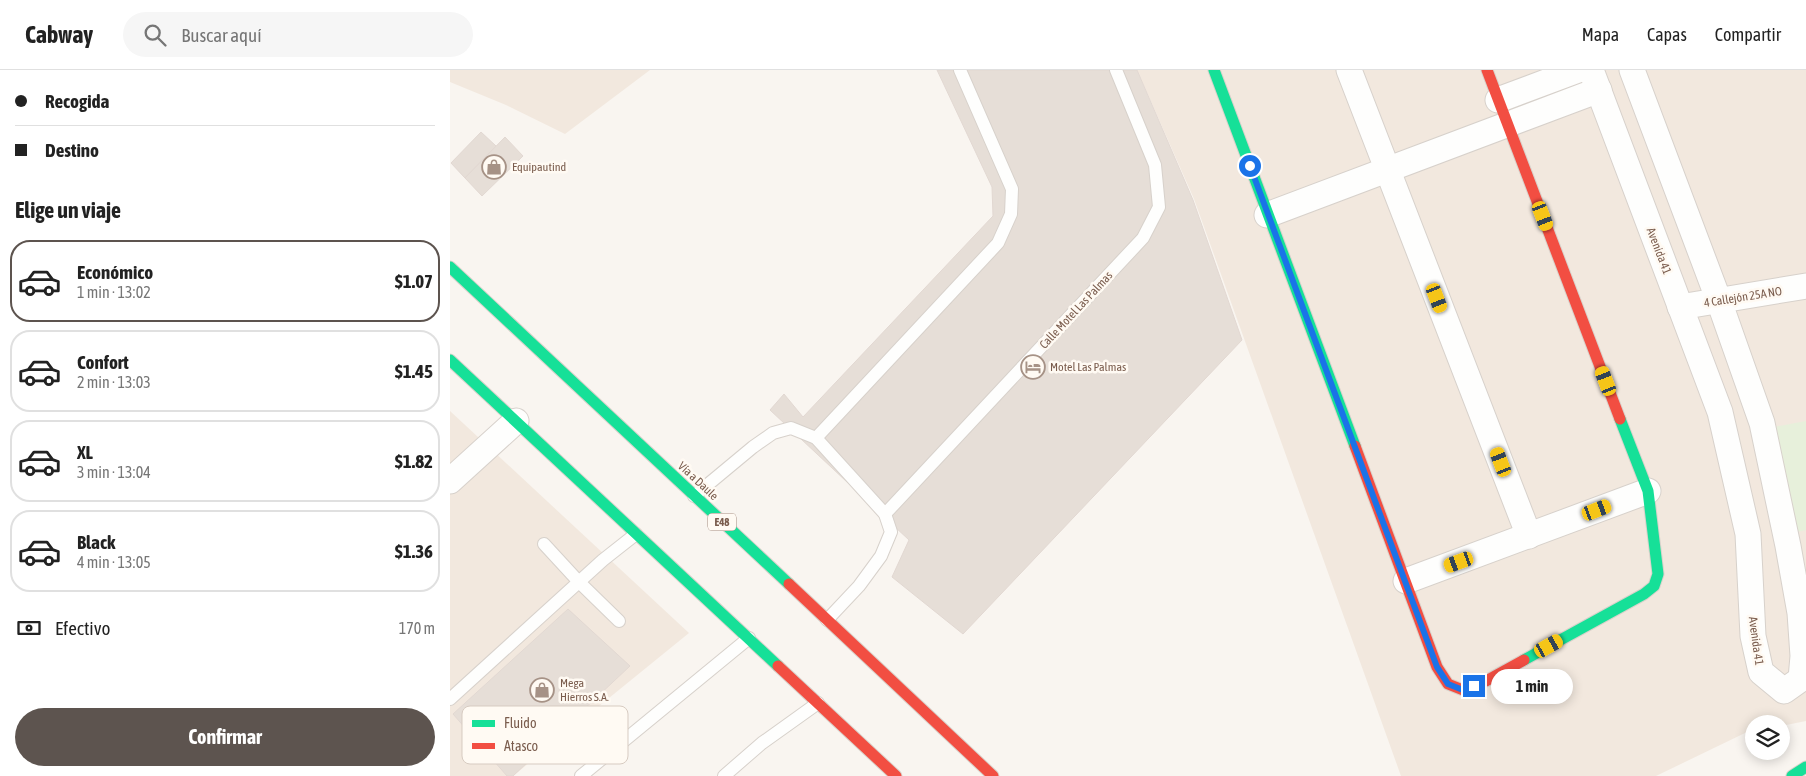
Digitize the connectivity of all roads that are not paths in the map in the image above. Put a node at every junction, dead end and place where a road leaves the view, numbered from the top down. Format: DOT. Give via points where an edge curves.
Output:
graph roads {
  1 [pos="960,70"];
  2 [pos="1116,70"];
  3 [pos="1214,70"];
  4 [pos="1349,70"];
  5 [pos="1487,70"];
  6 [pos="1578,70"];
  7 [pos="1632,70"];
  8 [pos="1595,80"];
  9 [pos="1498,100"];
  10 [pos="1508,124"];
  11 [pos="1387,170"];
  12 [pos="1267,215"];
  13 [pos="450,268"];
  14 [pos="1806,286"];
  15 [pos="1719,301"];
  16 [pos="1680,307"];
  17 [pos="450,360"];
  18 [pos="516,422"];
  19 [pos="816,438"];
  20 [pos="450,481"];
  21 [pos="1648,491"];
  22 [pos="694,496"];
  23 [pos="885,514"];
  24 [pos="636,534"];
  25 [pos="1529,536"];
  26 [pos="544,544"];
  27 [pos="1797,545"];
  28 [pos="1406,581"];
  29 [pos="579,582"];
  30 [pos="827,620"];
  31 [pos="619,621"];
  32 [pos="749,638"];
  33 [pos="450,699"];
  34 [pos="818,703"];
  35 [pos="628,737"];
  36 [pos="596,764"];
  37 [pos="1806,767"];
  38 [pos="581,776"];
  39 [pos="724,776"];
  40 [pos="896,776"];
  41 [pos="993,776"];
  42 [pos="1792,776"];
  1 -- 19 [label="lane" via="1012,189 1011,214 998,243"];
  2 -- 23 [label="lane, Calle Motel Las Palmas" via="1155,165 1159,208 1143,238"];
  3 -- 12 [label="main road"];
  4 -- 11 [label="street"];
  5 -- 9 [label="main road"];
  6 -- 9 [label="street"];
  7 -- 15 [label="street, Avenida 41"];
  8 -- 10 [label="street"];
  8 -- 16 [label="street, Avenida 41"];
  9 -- 10 [label="main road"];
  10 -- 11 [label="street"];
  10 -- 21 [label="main road"];
  11 -- 12 [label="street"];
  11 -- 25 [label="street"];
  12 -- 28 [label="main road"];
  13 -- 22 [label="main road, Vía a Daule / E48"];
  14 -- 15 [label="street, 4 Callejón 25A NO"];
  15 -- 16 [label="street, 4 Callejón 25A NO"];
  15 -- 27 [label="street, Avenida 41" via="1762,422"];
  16 -- 27 [label="street, Avenida 41" via="1720,412 1748,534 1754,636 1761,672 1784,691 1801,679 1803,656"];
  17 -- 18 [label="main road"];
  18 -- 20 [label="street"];
  18 -- 24 [label="main road"];
  19 -- 22 [label="lane" via="790,428 773,432"];
  19 -- 23 [label="lane"];
  21 -- 25 [label="street"];
  21 -- 28 [label="main road" via="1658,574 1654,586 1486,681 1463,690 1448,684 1437,667"];
  22 -- 30 [label="main road, Vía a Daule / E48"];
  23 -- 30 [label="lane" via="890,532 881,556 859,586"];
  24 -- 29 [label="lane"];
  24 -- 32 [label="main road"];
  25 -- 28 [label="street"];
  26 -- 29 [label="lane"];
  29 -- 31 [label="lane"];
  29 -- 33 [label="lane"];
  30 -- 41 [label="main road, Vía a Daule / E48"];
  32 -- 34 [label="main road"];
  32 -- 35 [label="lane"];
  34 -- 39 [label="lane" via="762,743"];
  34 -- 40 [label="main road"];
  36 -- 38 [label="lane"];
  37 -- 42 [label="main road"];
}
